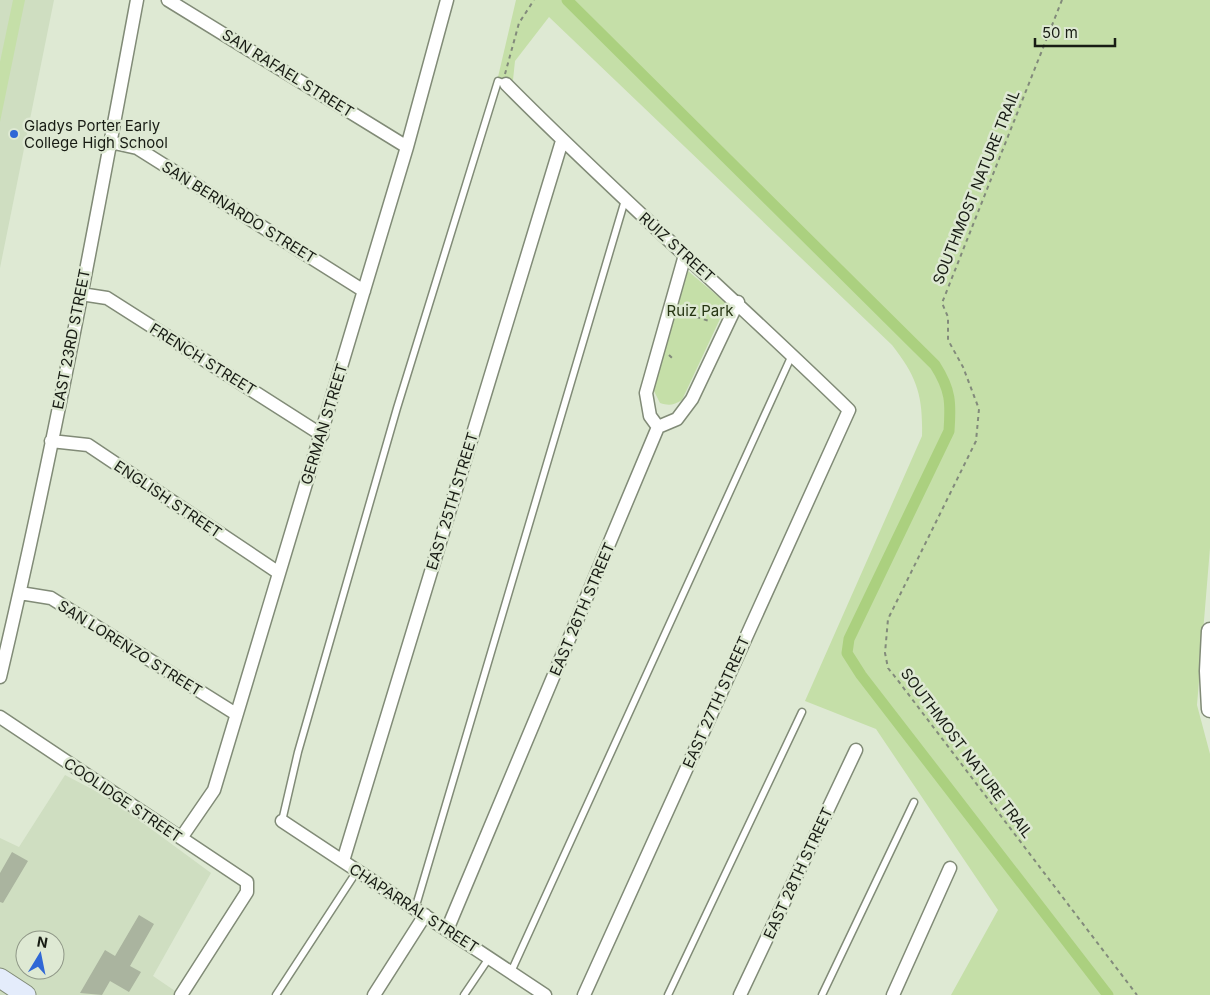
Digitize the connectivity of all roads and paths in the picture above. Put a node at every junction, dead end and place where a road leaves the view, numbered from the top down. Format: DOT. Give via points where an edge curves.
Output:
graph roads {
  1 [pos="137,0"];
  2 [pos="168,0"];
  3 [pos="447,0"];
  4 [pos="534,0"];
  5 [pos="1062,0"];
  6 [pos="506,84"];
  7 [pos="562,141"];
  8 [pos="110,142"];
  9 [pos="407,147"];
  10 [pos="625,200"];
  11 [pos="685,255"];
  12 [pos="364,291"];
  13 [pos="81,294"];
  14 [pos="738,302"];
  15 [pos="668,312"];
  16 [pos="708,321"];
  17 [pos="792,355"];
  18 [pos="849,410"];
  19 [pos="658,428"];
  20 [pos="322,435"];
  21 [pos="50,441"];
  22 [pos="279,573"];
  23 [pos="20,593"];
  24 [pos="1210,631"];
  25 [pos="0,677"];
  26 [pos="1210,710"];
  27 [pos="802,712"];
  28 [pos="236,714"];
  29 [pos="0,717"];
  30 [pos="856,750"];
  31 [pos="914,802"];
  32 [pos="282,821"];
  33 [pos="181,838"];
  34 [pos="342,861"];
  35 [pos="950,868"];
  36 [pos="357,871"];
  37 [pos="420,912"];
  38 [pos="447,930"];
  39 [pos="489,958"];
  40 [pos="511,972"];
  41 [pos="2,984"];
  42 [pos="26,995"];
  43 [pos="181,995"];
  44 [pos="276,995"];
  45 [pos="374,995"];
  46 [pos="464,995"];
  47 [pos="545,995"];
  48 [pos="584,995"];
  49 [pos="668,995"];
  50 [pos="740,995"];
  51 [pos="822,995"];
  52 [pos="893,995"];
  53 [pos="1137,995"];
  1 -- 8 [label="street, EAST 23RD STREET"];
  2 -- 9 [label="street, SAN RAFAEL STREET"];
  3 -- 9 [label="street, GERMAN STREET"];
  4 -- 6 [label="path" via="519,23 505,74"];
  5 -- 53 [label="path, SOUTHMOST NATURE TRAIL" via="942,303 948,317 948,340 976,397 979,426 976,441 888,619 885,653 888,668"];
  6 -- 7 [label="street, RUIZ STREET"];
  6 -- 32 [label="lane" via="498,81 397,408 298,752"];
  7 -- 10 [label="street, RUIZ STREET"];
  7 -- 34 [label="street, EAST 25TH STREET"];
  8 -- 12 [label="street, SAN BERNARDO STREET" via="137,148"];
  8 -- 13 [label="street, EAST 23RD STREET"];
  9 -- 12 [label="street, GERMAN STREET"];
  10 -- 11 [label="street, RUIZ STREET"];
  10 -- 37 [label="lane"];
  11 -- 14 [label="street, RUIZ STREET"];
  11 -- 15 [label="street"];
  12 -- 20 [label="street, GERMAN STREET"];
  13 -- 20 [label="street, FRENCH STREET" via="107,298"];
  13 -- 21 [label="street, EAST 23RD STREET"];
  14 -- 17 [label="street, RUIZ STREET"];
  14 -- 19 [label="street" via="692,399 676,419"];
  15 -- 16 [label="path" via="683,312"];
  15 -- 19 [label="street" via="646,393 650,416"];
  17 -- 18 [label="street, RUIZ STREET"];
  17 -- 40 [label="lane"];
  18 -- 48 [label="street, EAST 27TH STREET"];
  19 -- 38 [label="street, EAST 26TH STREET"];
  20 -- 22 [label="street, GERMAN STREET"];
  21 -- 22 [label="street, ENGLISH STREET" via="88,445"];
  21 -- 23 [label="street, EAST 23RD STREET"];
  22 -- 28 [label="street, GERMAN STREET"];
  23 -- 25 [label="street, EAST 23RD STREET"];
  23 -- 28 [label="street, SAN LORENZO STREET" via="51,598"];
  24 -- 26 [label="street"];
  27 -- 49 [label="lane"];
  28 -- 33 [label="street, GERMAN STREET" via="214,790"];
  29 -- 33 [label="street, COOLIDGE STREET"];
  30 -- 50 [label="street, EAST 28TH STREET"];
  31 -- 51 [label="lane"];
  32 -- 34 [label="street, CHAPARRAL STREET"];
  33 -- 43 [label="street, COOLIDGE STREET" via="247,882 247,892"];
  34 -- 36 [label="street, CHAPARRAL STREET"];
  35 -- 52 [label="street"];
  36 -- 37 [label="street, CHAPARRAL STREET"];
  36 -- 44 [label="lane"];
  37 -- 38 [label="street, CHAPARRAL STREET"];
  37 -- 45 [label="street"];
  38 -- 39 [label="street, CHAPARRAL STREET"];
  39 -- 40 [label="street, CHAPARRAL STREET"];
  39 -- 46 [label="lane"];
  40 -- 47 [label="street, CHAPARRAL STREET"];
  41 -- 42 [label="main road"];
}
